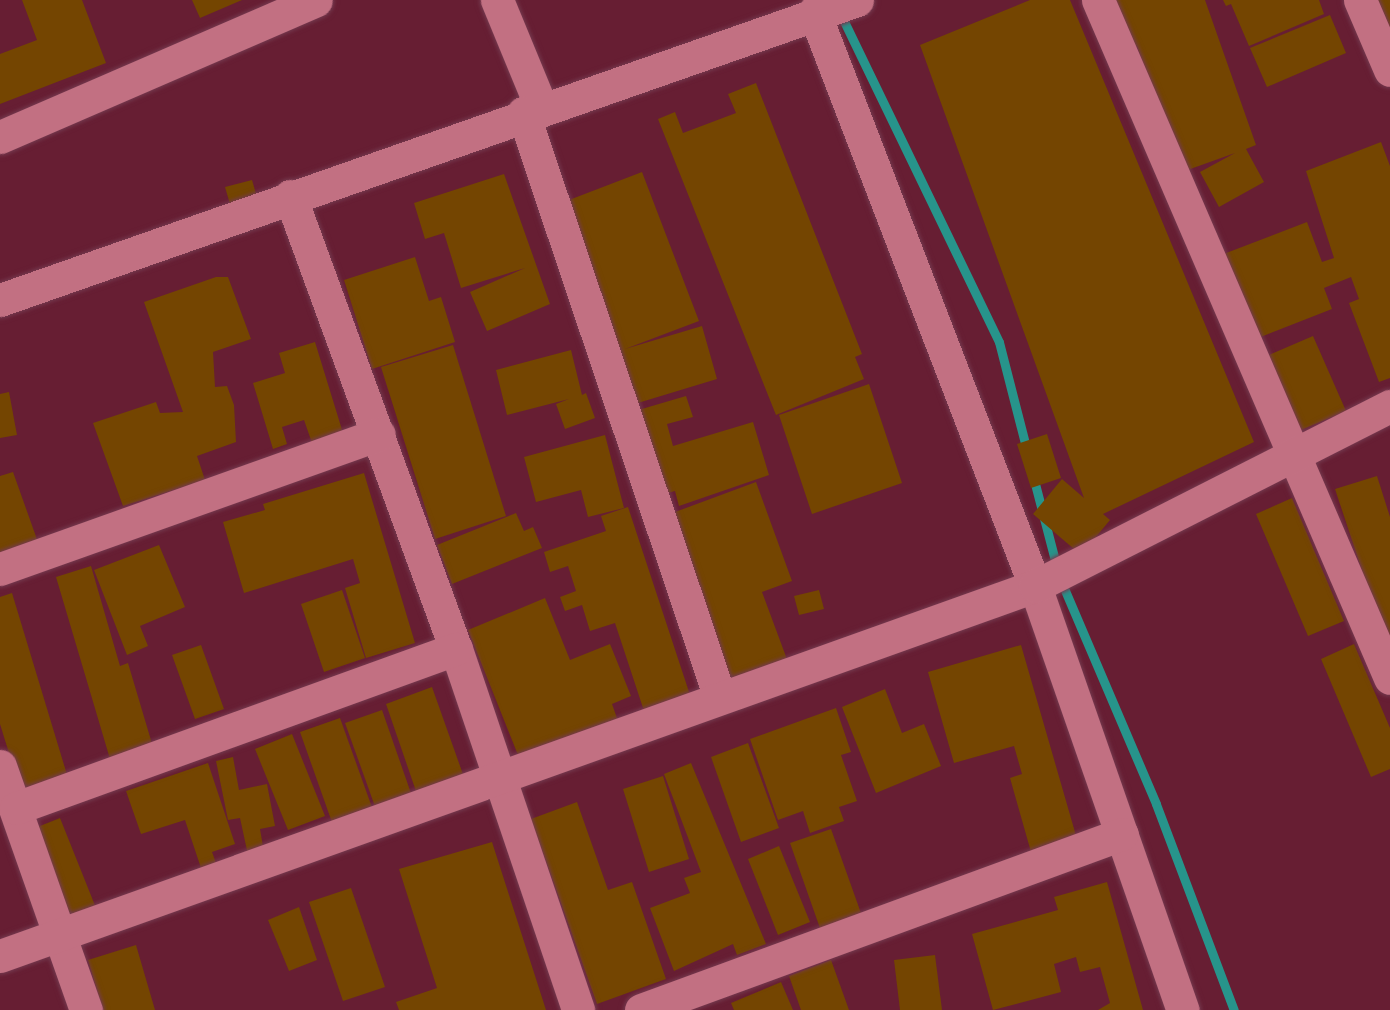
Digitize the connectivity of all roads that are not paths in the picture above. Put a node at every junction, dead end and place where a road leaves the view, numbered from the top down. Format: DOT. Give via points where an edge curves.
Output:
graph roads {
  1 [pos="316,0"];
  2 [pos="497,0"];
  3 [pos="857,0"];
  4 [pos="1098,0"];
  5 [pos="1360,0"];
  6 [pos="814,12"];
  7 [pos="1390,69"];
  8 [pos="532,110"];
  9 [pos="0,137"];
  10 [pos="290,196"];
  11 [pos="0,300"];
  12 [pos="1390,406"];
  13 [pos="379,434"];
  14 [pos="1293,454"];
  15 [pos="0,569"];
  16 [pos="1035,586"];
  17 [pos="456,649"];
  18 [pos="1390,678"];
  19 [pos="720,698"];
  20 [pos="0,766"];
  21 [pos="496,778"];
  22 [pos="16,808"];
  23 [pos="1122,834"];
  24 [pos="60,934"];
  25 [pos="0,956"];
  26 [pos="86,1010"];
  27 [pos="578,1010"];
  28 [pos="641,1010"];
  29 [pos="1183,1010"];
  1 -- 9 [label="street"];
  2 -- 8 [label="street"];
  3 -- 6 [label="street"];
  4 -- 14 [label="street"];
  5 -- 7 [label="street"];
  6 -- 8 [label="street"];
  6 -- 16 [label="street"];
  8 -- 10 [label="street"];
  8 -- 19 [label="street"];
  10 -- 11 [label="street"];
  10 -- 13 [label="street"];
  12 -- 14 [label="street"];
  13 -- 15 [label="street"];
  13 -- 17 [label="street"];
  14 -- 16 [label="street"];
  14 -- 18 [label="street"];
  16 -- 19 [label="street"];
  16 -- 23 [label="street"];
  17 -- 21 [label="street"];
  17 -- 22 [label="street"];
  19 -- 21 [label="street"];
  20 -- 22 [label="street"];
  21 -- 24 [label="street"];
  21 -- 27 [label="street"];
  22 -- 24 [label="street"];
  23 -- 28 [label="street"];
  23 -- 29 [label="street"];
  24 -- 25 [label="street"];
  24 -- 26 [label="street"];
}
